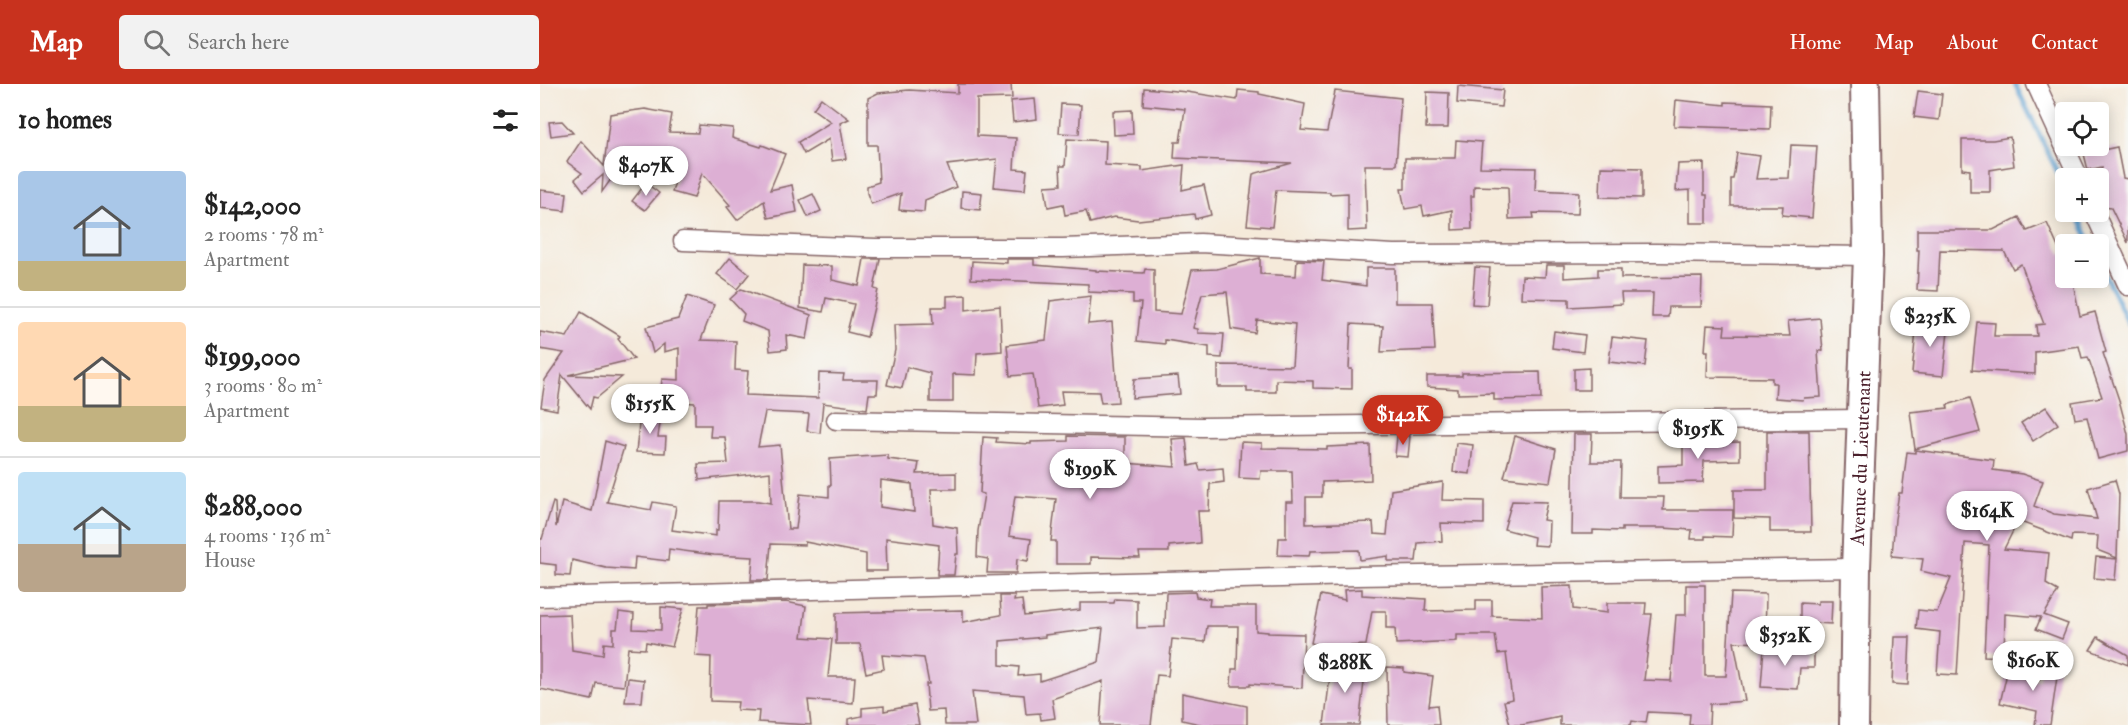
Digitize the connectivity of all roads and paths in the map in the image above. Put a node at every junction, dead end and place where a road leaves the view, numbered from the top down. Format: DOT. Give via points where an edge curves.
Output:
graph roads {
  1 [pos="1865,84"];
  2 [pos="2036,84"];
  3 [pos="2074,168"];
  4 [pos="2099,222"];
  5 [pos="683,241"];
  6 [pos="1868,256"];
  7 [pos="2128,286"];
  8 [pos="1860,419"];
  9 [pos="836,420"];
  10 [pos="1856,568"];
  11 [pos="540,597"];
  12 [pos="1854,725"];
  1 -- 6 [label="main road, Avenue du Lieutenant"];
  2 -- 3 [label="street"];
  4 -- 7 [label="street"];
  5 -- 6 [label="street" via="875,248 1200,243 1393,254"];
  6 -- 8 [label="main road, Avenue du Lieutenant"];
  8 -- 9 [label="street" via="1202,427"];
  8 -- 10 [label="main road, Avenue du Lieutenant"];
  10 -- 11 [label="street" via="1356,576"];
  10 -- 12 [label="main road, Avenue du Lieutenant"];
}
